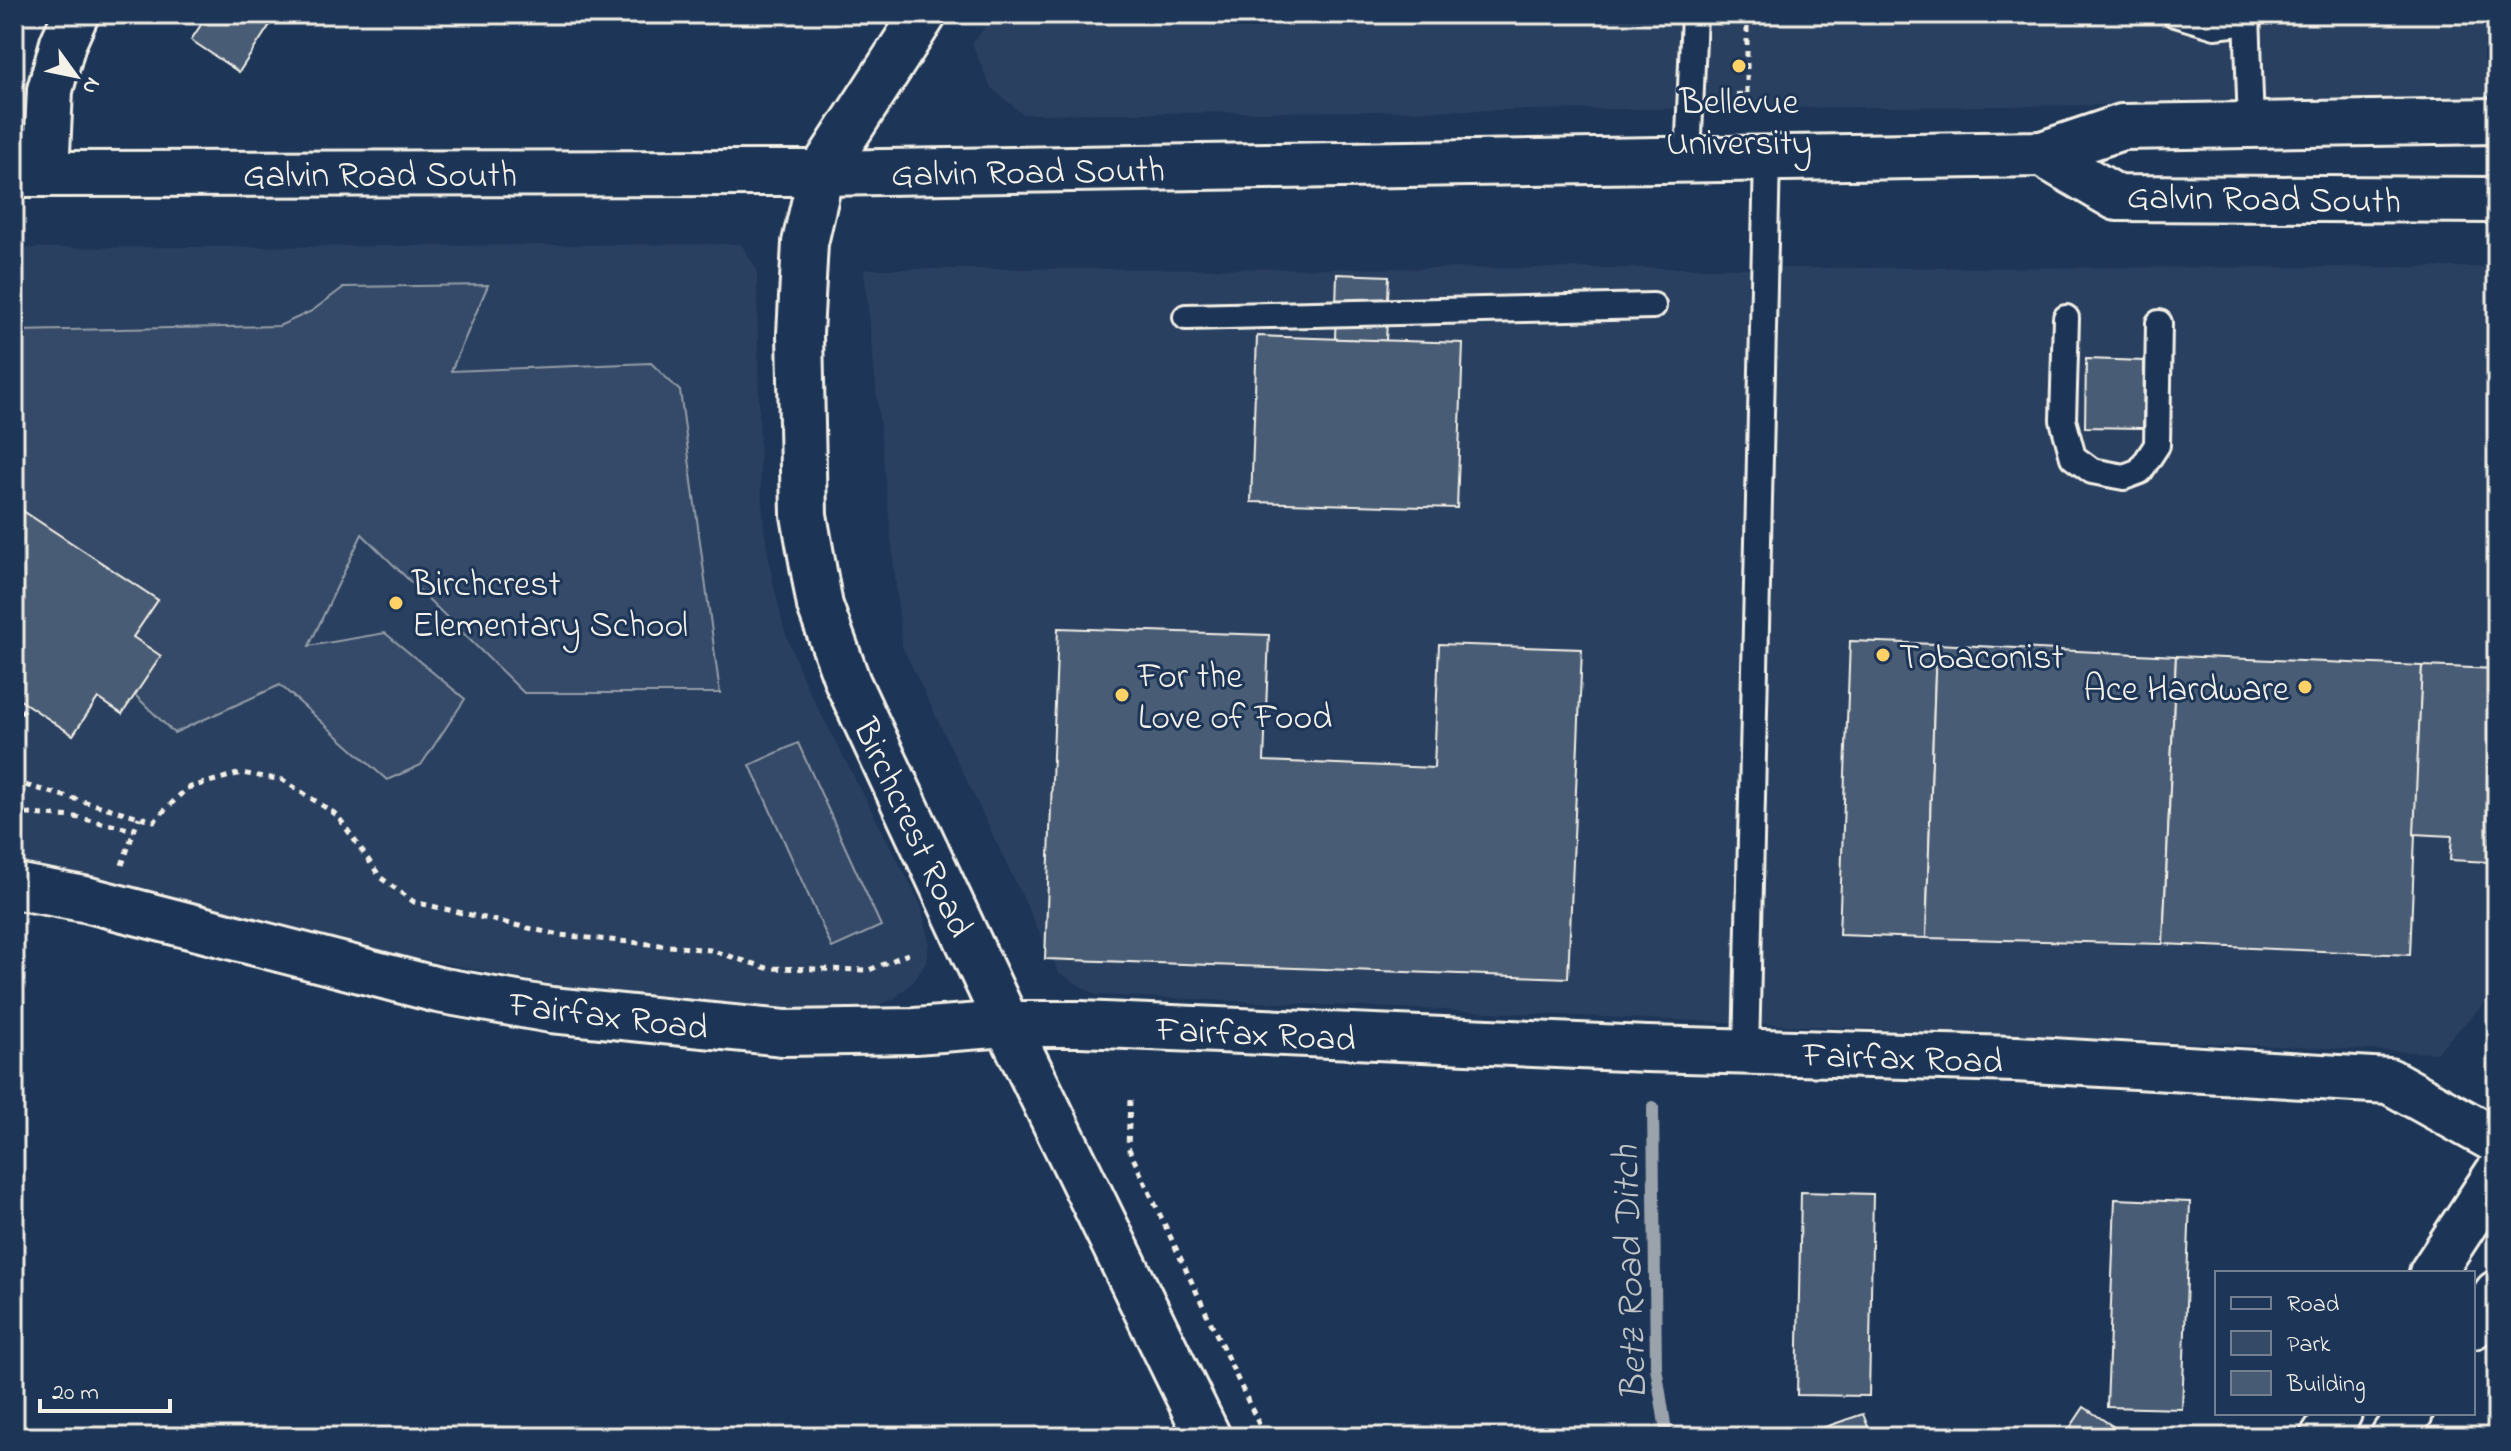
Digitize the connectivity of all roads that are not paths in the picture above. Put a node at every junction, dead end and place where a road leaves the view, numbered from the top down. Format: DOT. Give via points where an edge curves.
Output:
graph roads {
  1 [pos="76,14"];
  2 [pos="924,14"];
  3 [pos="1694,14"];
  4 [pos="2175,14"];
  5 [pos="2248,18"];
  6 [pos="2497,121"];
  7 [pos="2251,125"];
  8 [pos="2042,154"];
  9 [pos="1767,158"];
  10 [pos="1688,160"];
  11 [pos="821,173"];
  12 [pos="30,174"];
  13 [pos="2497,200"];
  14 [pos="1653,306"];
  15 [pos="1186,317"];
  16 [pos="2066,318"];
  17 [pos="2159,323"];
  18 [pos="14,886"];
  19 [pos="1007,1024"];
  20 [pos="1746,1052"];
  21 [pos="2497,1141"];
  22 [pos="2497,1174"];
  23 [pos="2433,1271"];
  24 [pos="2497,1293"];
  25 [pos="2475,1323"];
  26 [pos="2338,1415"];
  27 [pos="2409,1415"];
  28 [pos="1208,1437"];
  29 [pos="2323,1437"];
  30 [pos="2393,1437"];
  1 -- 12 [label="street" via="63,43"];
  2 -- 11 [label="street"];
  3 -- 10 [label="lane"];
  4 -- 5 [label="lane" via="2215,26"];
  5 -- 7 [label="lane"];
  6 -- 7 [label="street, Galvin Road South"];
  7 -- 8 [label="street, Galvin Road South" via="2122,127"];
  8 -- 9 [label="street, Galvin Road South"];
  8 -- 13 [label="street, Galvin Road South" via="2117,198"];
  9 -- 10 [label="street, Galvin Road South"];
  9 -- 20 [label="lane"];
  10 -- 11 [label="street, Galvin Road South"];
  11 -- 12 [label="street, Galvin Road South"];
  11 -- 19 [label="street, Birchcrest Road" via="805,243 800,334 804,515 820,606 848,683"];
  14 -- 15 [label="lane"];
  16 -- 17 [label="lane" via="2063,420 2073,457 2092,471 2124,477 2140,471 2157,445"];
  18 -- 19 [label="street, Fairfax Road" via="89,900 438,990 551,1010 784,1033"];
  19 -- 20 [label="street, Fairfax Road"];
  19 -- 28 [label="street, Birchcrest Road"];
  20 -- 21 [label="street, Fairfax Road" via="2016,1059 2389,1081"];
  22 -- 23 [label="street"];
  24 -- 25 [label="street"];
  26 -- 29 [label="street"];
  27 -- 30 [label="street"];
}
